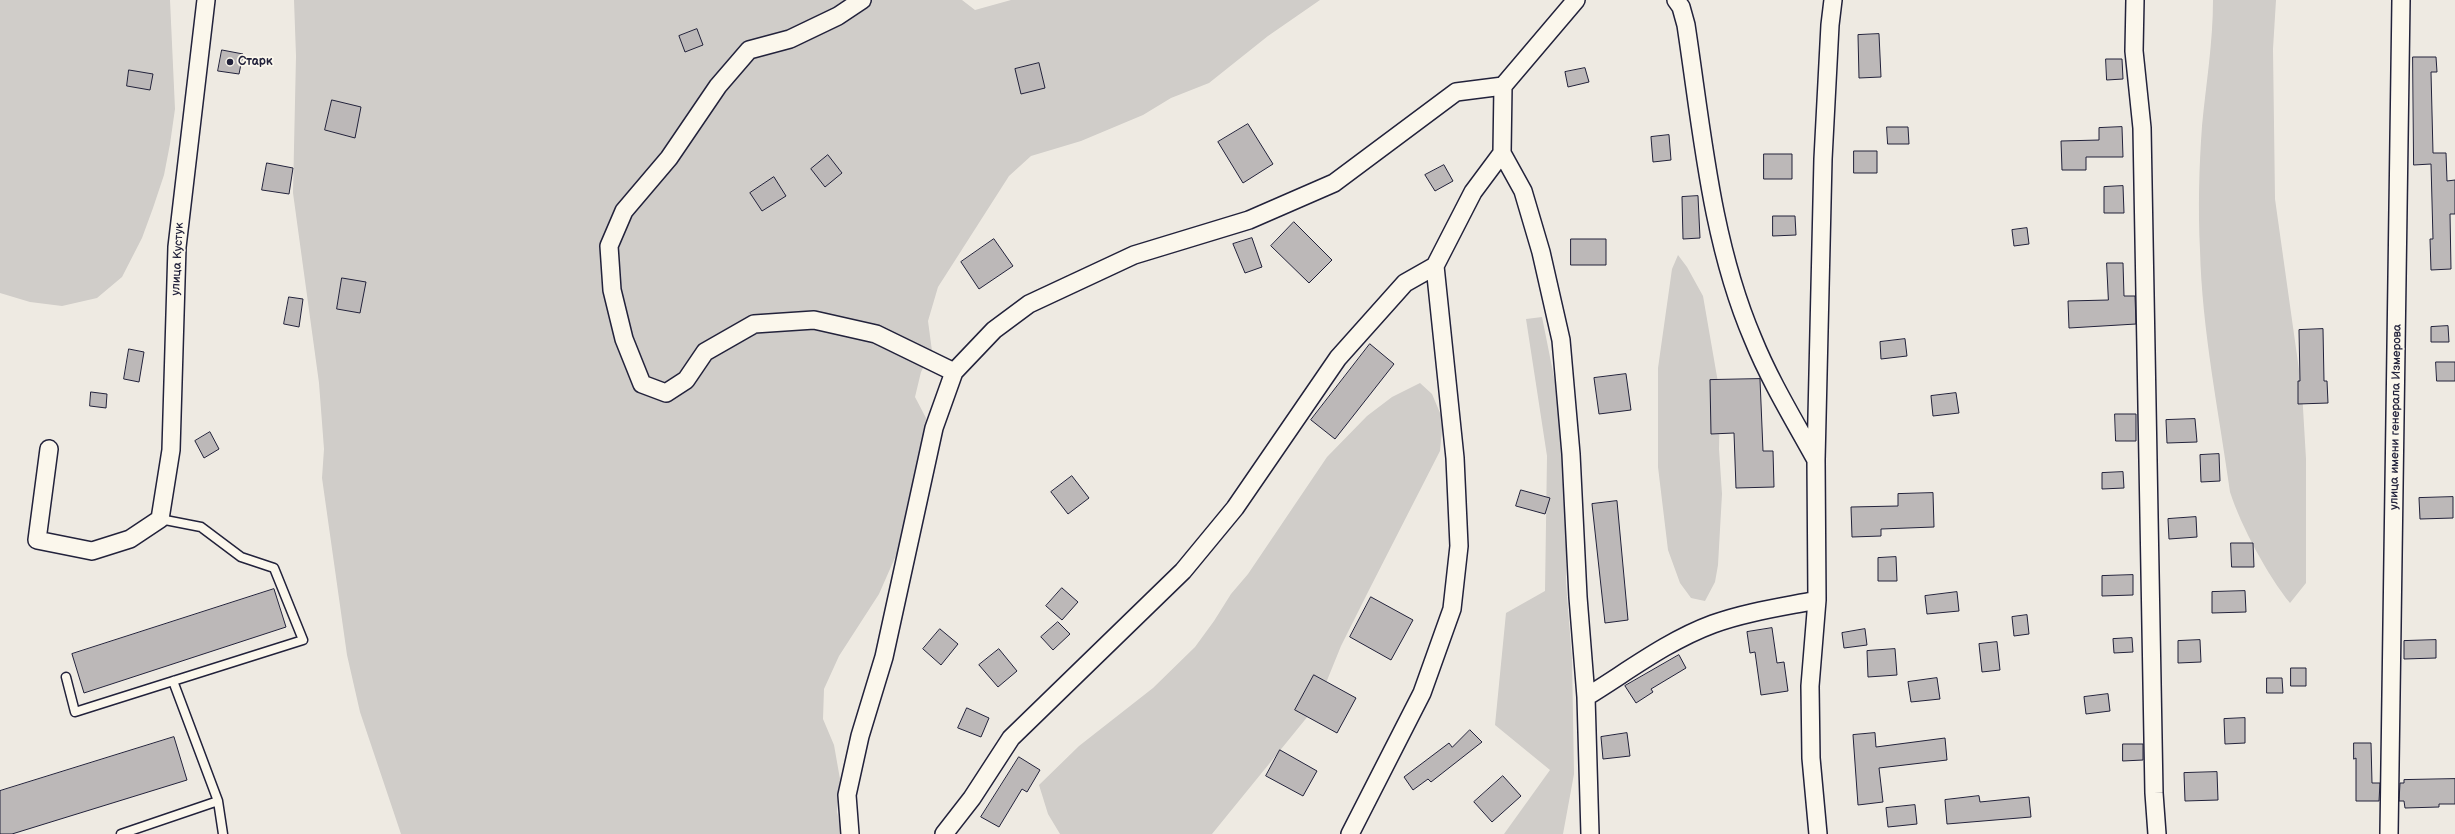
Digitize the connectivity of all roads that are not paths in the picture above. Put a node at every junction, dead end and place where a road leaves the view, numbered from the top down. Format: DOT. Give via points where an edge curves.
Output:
graph roads {
  1 [pos="206,0"];
  2 [pos="862,0"];
  3 [pos="1576,0"];
  4 [pos="1676,0"];
  5 [pos="1833,0"];
  6 [pos="2135,0"];
  7 [pos="2401,0"];
  8 [pos="1503,86"];
  9 [pos="1502,153"];
  10 [pos="1435,266"];
  11 [pos="954,372"];
  12 [pos="49,449"];
  13 [pos="1816,460"];
  14 [pos="160,519"];
  15 [pos="1817,600"];
  16 [pos="66,677"];
  17 [pos="173,680"];
  18 [pos="1586,697"];
  19 [pos="218,801"];
  20 [pos="121,834"];
  21 [pos="223,834"];
  22 [pos="850,834"];
  23 [pos="944,834"];
  24 [pos="1350,834"];
  25 [pos="1590,834"];
  26 [pos="1818,834"];
  27 [pos="2157,834"];
  28 [pos="2388,834"];
  1 -- 14 [label="street, улица Кустук" via="177,246 171,450"];
  2 -- 11 [label="street" via="838,16 790,38 749,50 718,86 669,158 624,212 609,246 612,290 624,339 642,384 666,393 686,380 705,352 754,324 814,320 876,334"];
  3 -- 8 [label="street"];
  4 -- 13 [label="street" via="1681,7 1686,25 1714,206 1731,279 1753,339 1775,386"];
  5 -- 13 [label="street" via="1823,159"];
  6 -- 27 [label="street" via="2134,51 2142,128"];
  7 -- 28 [label="street, улица имени генерала Измерова"];
  8 -- 9 [label="street"];
  8 -- 11 [label="street" via="1456,92 1334,183 1249,220 1134,255 1029,304 994,330"];
  9 -- 10 [label="street" via="1473,192"];
  9 -- 18 [label="street" via="1523,192 1541,252 1561,340 1571,454"];
  10 -- 23 [label="street" via="1405,283 1338,358 1235,508 1183,571 1010,738 972,798"];
  10 -- 24 [label="street" via="1455,458 1459,546 1452,609 1422,693"];
  11 -- 22 [label="street" via="934,428 884,657 860,736 847,795"];
  12 -- 14 [label="street" via="37,540 92,550 130,539"];
  13 -- 15 [label="street"];
  14 -- 17 [label="lane" via="201,527 240,557 274,568 303,640"];
  15 -- 18 [label="street" via="1762,610 1713,624 1666,646"];
  15 -- 26 [label="street" via="1810,686"];
  16 -- 17 [label="lane" via="75,712"];
  17 -- 19 [label="lane"];
  18 -- 25 [label="street"];
  19 -- 20 [label="lane"];
  19 -- 21 [label="lane"];
}
